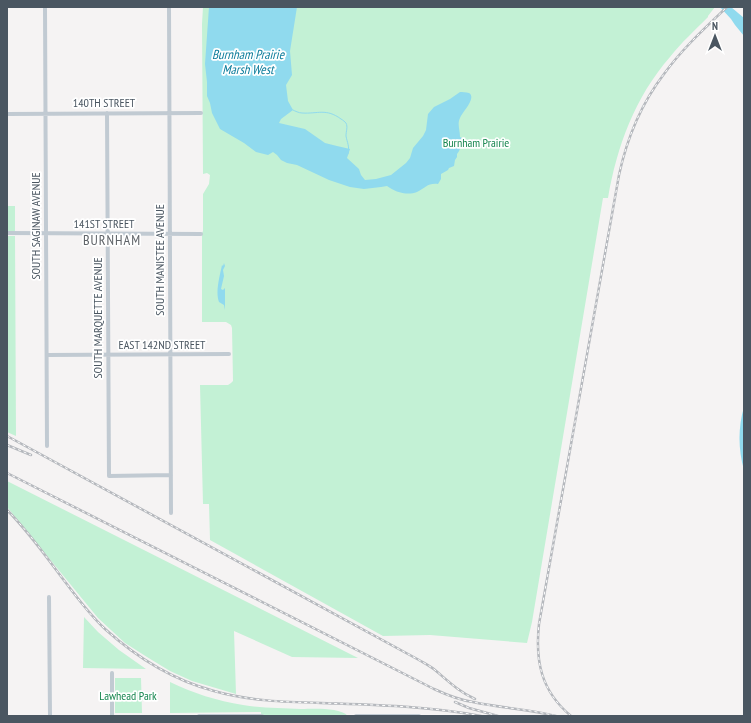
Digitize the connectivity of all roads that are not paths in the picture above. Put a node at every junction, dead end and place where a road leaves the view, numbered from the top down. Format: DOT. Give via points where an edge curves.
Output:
graph roads {
  1 [pos="45,7"];
  2 [pos="169,7"];
  3 [pos="45,113"];
  4 [pos="108,113"];
  5 [pos="169,113"];
  6 [pos="201,113"];
  7 [pos="7,114"];
  8 [pos="7,234"];
  9 [pos="46,234"];
  10 [pos="108,234"];
  11 [pos="169,234"];
  12 [pos="201,234"];
  13 [pos="170,354"];
  14 [pos="229,354"];
  15 [pos="47,355"];
  16 [pos="108,355"];
  17 [pos="47,446"];
  18 [pos="171,475"];
  19 [pos="171,513"];
  20 [pos="49,597"];
  21 [pos="112,673"];
  22 [pos="50,716"];
  23 [pos="112,716"];
  24 [pos="199,716"];
  25 [pos="233,716"];
  26 [pos="262,716"];
  27 [pos="356,716"];
  28 [pos="418,716"];
  1 -- 3 [label="street, SOUTH SAGINAW AVENUE"];
  2 -- 5 [label="street, SOUTH MANISTEE AVENUE"];
  3 -- 4 [label="street, 140TH STREET"];
  3 -- 7 [label="street, 140TH STREET"];
  3 -- 9 [label="street, SOUTH SAGINAW AVENUE"];
  4 -- 5 [label="street, 140TH STREET"];
  4 -- 10 [label="street, SOUTH MARQUETTE AVENUE"];
  5 -- 6 [label="street, 140TH STREET"];
  5 -- 11 [label="street, SOUTH MANISTEE AVENUE"];
  8 -- 9 [label="street, 141ST STREET"];
  9 -- 10 [label="street, 141ST STREET"];
  9 -- 15 [label="street, SOUTH SAGINAW AVENUE"];
  10 -- 11 [label="street, 141ST STREET"];
  10 -- 16 [label="street, SOUTH MARQUETTE AVENUE"];
  11 -- 12 [label="street, 141ST STREET"];
  11 -- 13 [label="street, SOUTH MANISTEE AVENUE"];
  13 -- 14 [label="street, EAST 142ND STREET"];
  13 -- 16 [label="street, EAST 142ND STREET"];
  13 -- 18 [label="street, SOUTH MANISTEE AVENUE"];
  15 -- 16 [label="street, EAST 142ND STREET"];
  15 -- 17 [label="street, SOUTH SAGINAW AVENUE"];
  16 -- 18 [label="street, SOUTH MARQUETTE AVENUE" via="109,476"];
  18 -- 19 [label="street, SOUTH MANISTEE AVENUE"];
  20 -- 22 [label="street"];
  21 -- 23 [label="street"];
  24 -- 25 [label="street"];
  25 -- 26 [label="street"];
  27 -- 28 [label="street"];
}
